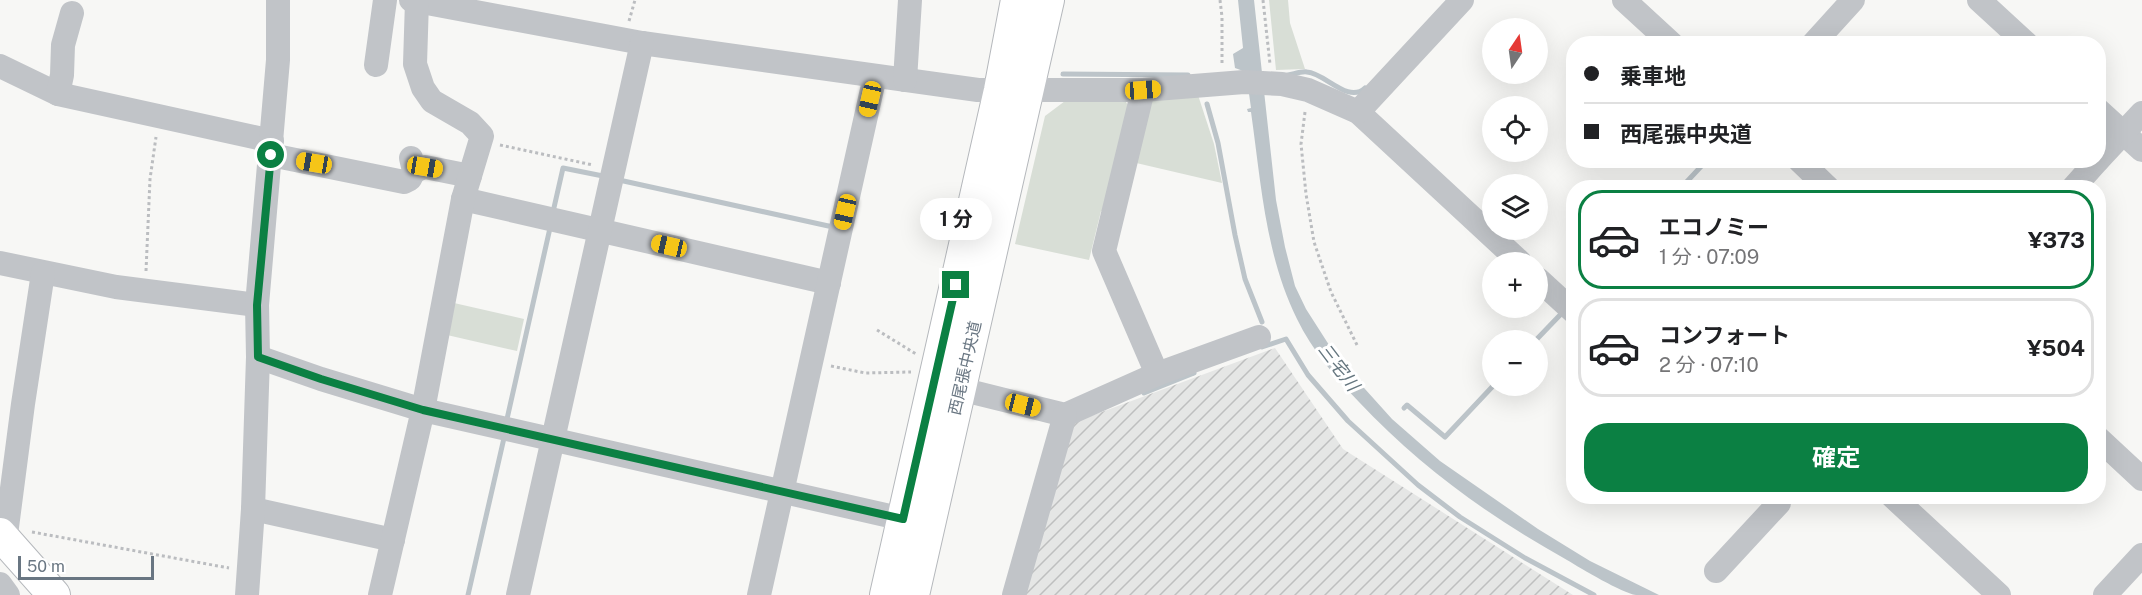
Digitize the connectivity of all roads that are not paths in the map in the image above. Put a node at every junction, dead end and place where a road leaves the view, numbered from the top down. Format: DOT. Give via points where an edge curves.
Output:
graph roads {
  1 [pos="278,0"];
  2 [pos="385,0"];
  3 [pos="910,0"];
  4 [pos="1017,0"];
  5 [pos="1048,0"];
  6 [pos="1462,0"];
  7 [pos="1624,0"];
  8 [pos="1853,0"];
  9 [pos="1979,0"];
  10 [pos="414,1"];
  11 [pos="446,3"];
  12 [pos="72,13"];
  13 [pos="1663,36"];
  14 [pos="1820,36"];
  15 [pos="2017,36"];
  16 [pos="642,43"];
  17 [pos="376,65"];
  18 [pos="0,66"];
  19 [pos="891,78"];
  20 [pos="1014,90"];
  21 [pos="1143,90"];
  22 [pos="58,94"];
  23 [pos="1358,112"];
  24 [pos="2142,114"];
  25 [pos="2106,117"];
  26 [pos="2124,133"];
  27 [pos="272,148"];
  28 [pos="2142,150"];
  29 [pos="2106,152"];
  30 [pos="1807,168"];
  31 [pos="2091,168"];
  32 [pos="470,176"];
  33 [pos="1819,180"];
  34 [pos="2080,180"];
  35 [pos="463,199"];
  36 [pos="600,231"];
  37 [pos="1509,252"];
  38 [pos="0,263"];
  39 [pos="43,273"];
  40 [pos="829,284"];
  41 [pos="1548,288"];
  42 [pos="257,305"];
  43 [pos="1566,305"];
  44 [pos="1259,337"];
  45 [pos="258,357"];
  46 [pos="1157,374"];
  47 [pos="948,380"];
  48 [pos="11,403"];
  49 [pos="423,410"];
  50 [pos="1065,415"];
  51 [pos="553,439"];
  52 [pos="2106,445"];
  53 [pos="2142,479"];
  54 [pos="782,492"];
  55 [pos="1775,504"];
  56 [pos="1901,504"];
  57 [pos="253,509"];
  58 [pos="903,519"];
  59 [pos="3,533"];
  60 [pos="393,540"];
  61 [pos="2142,555"];
  62 [pos="1716,571"];
  63 [pos="248,583"];
  64 [pos="0,584"];
  65 [pos="8,595"];
  66 [pos="54,595"];
  67 [pos="380,595"];
  68 [pos="518,595"];
  69 [pos="759,595"];
  70 [pos="886,595"];
  71 [pos="913,595"];
  72 [pos="1014,595"];
  73 [pos="1999,595"];
  74 [pos="2104,595"];
  1 -- 27 [label="street"];
  2 -- 17 [label="street"];
  3 -- 19 [label="street"];
  4 -- 20 [label="main road, 西尾張中央道"];
  5 -- 20 [label="main road, 西尾張中央道"];
  6 -- 23 [label="street"];
  7 -- 13 [label="street"];
  8 -- 14 [label="street"];
  9 -- 15 [label="street"];
  10 -- 11 [label="street"];
  10 -- 32 [label="street" via="415,64 423,88 432,101 470,123 482,136"];
  11 -- 16 [label="street"];
  12 -- 22 [label="street" via="53,43 62,75"];
  16 -- 19 [label="street"];
  16 -- 36 [label="street"];
  18 -- 22 [label="street"];
  19 -- 20 [label="street" via="978,90"];
  19 -- 40 [label="street" via="840,235"];
  20 -- 21 [label="street"];
  20 -- 47 [label="main road, 西尾張中央道"];
  21 -- 23 [label="street" via="1271,83 1308,90"];
  21 -- 46 [label="street" via="1104,251"];
  22 -- 27 [label="street"];
  23 -- 37 [label="street"];
  24 -- 26 [label="street"];
  25 -- 26 [label="street"];
  26 -- 28 [label="street"];
  26 -- 29 [label="street"];
  27 -- 32 [label="street" via="404,182 411,179 413,165"];
  27 -- 42 [label="street"];
  30 -- 33 [label="street"];
  31 -- 34 [label="street"];
  32 -- 35 [label="street"];
  35 -- 36 [label="street"];
  35 -- 49 [label="street"];
  36 -- 40 [label="street"];
  36 -- 51 [label="street"];
  38 -- 39 [label="street"];
  39 -- 42 [label="street"];
  39 -- 48 [label="street"];
  40 -- 54 [label="street"];
  41 -- 43 [label="street"];
  42 -- 45 [label="street"];
  44 -- 46 [label="street"];
  45 -- 49 [label="street"];
  45 -- 57 [label="street"];
  46 -- 50 [label="street"];
  47 -- 50 [label="street"];
  47 -- 58 [label="main road, 西尾張中央道"];
  47 -- 71 [label="main road, 西尾張中央道"];
  48 -- 59 [label="street"];
  49 -- 51 [label="street"];
  49 -- 60 [label="street"];
  50 -- 72 [label="street"];
  51 -- 54 [label="street"];
  51 -- 68 [label="street"];
  52 -- 53 [label="street"];
  54 -- 58 [label="street"];
  54 -- 69 [label="street"];
  55 -- 62 [label="street"];
  56 -- 73 [label="street"];
  57 -- 60 [label="street"];
  57 -- 63 [label="street"];
  58 -- 70 [label="main road, 西尾張中央道"];
  59 -- 66 [label="main road"];
  60 -- 67 [label="street"];
  61 -- 74 [label="street"];
  64 -- 65 [label="street"];
}
